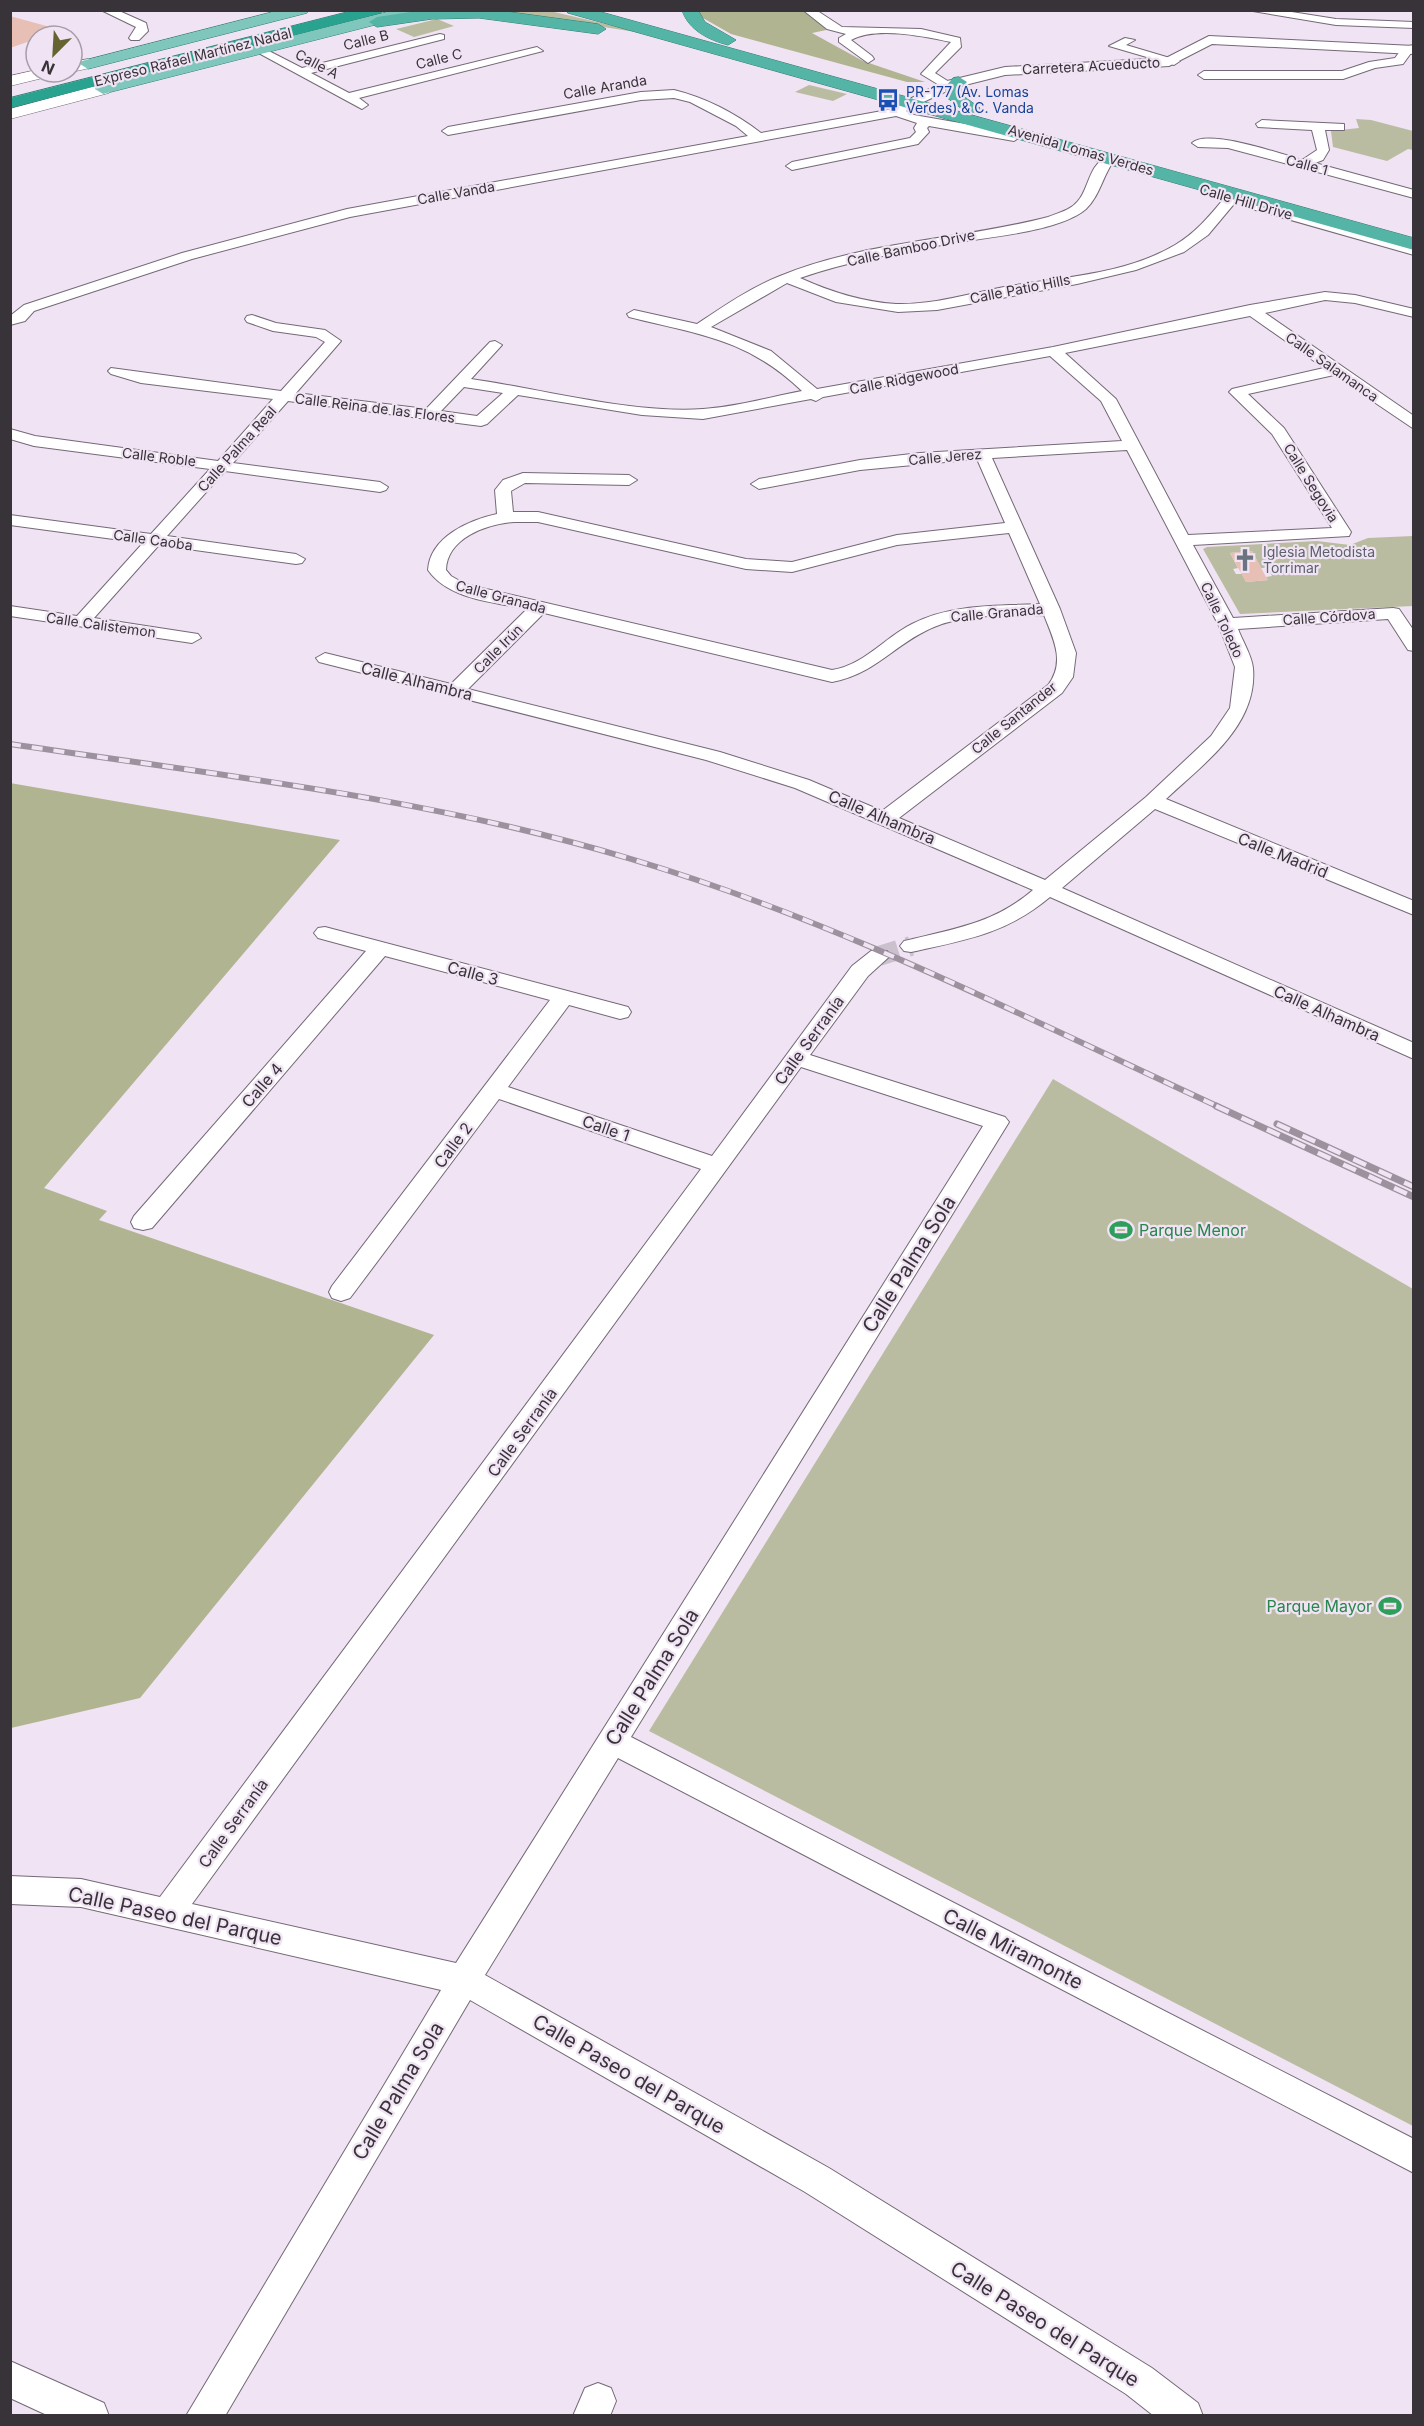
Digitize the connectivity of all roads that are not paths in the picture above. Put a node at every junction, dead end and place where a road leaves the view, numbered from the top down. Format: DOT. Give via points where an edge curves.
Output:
graph roads {
  1 [pos="106,10"];
  2 [pos="251,10"];
  3 [pos="301,10"];
  4 [pos="344,10"];
  5 [pos="416,10"];
  6 [pos="574,10"];
  7 [pos="690,10"];
  8 [pos="808,10"];
  9 [pos="1252,10"];
  10 [pos="629,14"];
  11 [pos="376,16"];
  12 [pos="1387,24"];
  13 [pos="1413,25"];
  14 [pos="859,31"];
  15 [pos="209,33"];
  16 [pos="440,37"];
  17 [pos="728,40"];
  18 [pos="1129,40"];
  19 [pos="142,43"];
  20 [pos="259,50"];
  21 [pos="1408,50"];
  22 [pos="537,51"];
  23 [pos="751,58"];
  24 [pos="868,59"];
  25 [pos="1174,61"];
  26 [pos="84,64"];
  27 [pos="300,72"];
  28 [pos="1203,75"];
  29 [pos="953,83"];
  30 [pos="10,93"];
  31 [pos="349,97"];
  32 [pos="919,98"];
  33 [pos="10,103"];
  34 [pos="362,105"];
  35 [pos="972,108"];
  36 [pos="10,112"];
  37 [pos="897,112"];
  38 [pos="1262,124"];
  39 [pos="930,125"];
  40 [pos="1318,126"];
  41 [pos="1340,127"];
  42 [pos="448,131"];
  43 [pos="758,137"];
  44 [pos="1198,143"];
  45 [pos="1056,149"];
  46 [pos="1079,155"];
  47 [pos="1107,162"];
  48 [pos="1304,164"];
  49 [pos="792,166"];
  50 [pos="1413,194"];
  51 [pos="1232,198"];
  52 [pos="1413,235"];
  53 [pos="1413,244"];
  54 [pos="1413,251"];
  55 [pos="788,278"];
  56 [pos="1250,309"];
  57 [pos="1413,313"];
  58 [pos="634,314"];
  59 [pos="252,319"];
  60 [pos="10,321"];
  61 [pos="700,328"];
  62 [pos="495,345"];
  63 [pos="1053,351"];
  64 [pos="1335,370"];
  65 [pos="116,371"];
  66 [pos="460,382"];
  67 [pos="516,389"];
  68 [pos="285,396"];
  69 [pos="816,396"];
  70 [pos="1413,408"];
  71 [pos="1395,410"];
  72 [pos="430,414"];
  73 [pos="1413,424"];
  74 [pos="10,434"];
  75 [pos="1133,445"];
  76 [pos="982,453"];
  77 [pos="222,466"];
  78 [pos="629,480"];
  79 [pos="759,484"];
  80 [pos="380,487"];
  81 [pos="505,516"];
  82 [pos="10,520"];
  83 [pos="1013,527"];
  84 [pos="156,540"];
  85 [pos="1183,540"];
  86 [pos="296,559"];
  87 [pos="539,608"];
  88 [pos="1051,609"];
  89 [pos="10,611"];
  90 [pos="81,622"];
  91 [pos="1227,624"];
  92 [pos="192,638"];
  93 [pos="1413,646"];
  94 [pos="325,658"];
  95 [pos="456,690"];
  96 [pos="1153,801"];
  97 [pos="886,818"];
  98 [pos="1048,889"];
  99 [pos="1413,909"];
  100 [pos="325,933"];
  101 [pos="911,946"];
  102 [pos="381,948"];
  103 [pos="879,956"];
  104 [pos="564,998"];
  105 [pos="620,1012"];
  106 [pos="1413,1052"];
  107 [pos="796,1058"];
  108 [pos="495,1090"];
  109 [pos="717,1166"];
  110 [pos="143,1222"];
  111 [pos="341,1292"];
  112 [pos="612,1741"];
  113 [pos="10,1890"];
  114 [pos="168,1911"];
  115 [pos="464,1980"];
  116 [pos="1413,2157"];
  117 [pos="10,2379"];
  118 [pos="91,2415"];
  119 [pos="204,2415"];
  120 [pos="1185,2415"];
  1 -- 19 [label="street" via="142,25"];
  2 -- 15 [label="main road" via="240,20"];
  3 -- 15 [label="main road"];
  4 -- 30 [label="highway, Expreso Rafael Martínez Nadal"];
  5 -- 11 [label="main road"];
  6 -- 10 [label="highway, Avenida Lomas Verdes"];
  7 -- 17 [label="highway" via="699,25"];
  8 -- 14 [label="street" via="831,27"];
  9 -- 12 [label="street" via="1336,22"];
  10 -- 17 [label="highway, Avenida Lomas Verdes"];
  10 -- 23 [label="highway, Avenida Lomas Verdes"];
  11 -- 20 [label="main road"];
  11 -- 23 [label="highway" via="500,14"];
  11 -- 33 [label="highway, Expreso Rafael Martínez Nadal"];
  12 -- 13 [label="street"];
  12 -- 21 [label="street"];
  14 -- 24 [label="street" via="843,40"];
  14 -- 29 [label="street" via="921,32 956,40 957,45 927,74"];
  15 -- 19 [label="main road"];
  16 -- 27 [label="street, Calle B"];
  17 -- 32 [label="highway, Avenida Lomas Verdes"];
  18 -- 25 [label="street" via="1116,45"];
  19 -- 26 [label="main road"];
  20 -- 27 [label="street, Calle A"];
  20 -- 36 [label="main road"];
  21 -- 25 [label="street, Carretera Acueducto" via="1216,39 1198,43"];
  21 -- 28 [label="street" via="1399,61 1343,75"];
  22 -- 31 [label="street, Calle C"];
  23 -- 32 [label="highway, Avenida Lomas Verdes"];
  25 -- 29 [label="street, Carretera Acueducto" via="1005,71"];
  27 -- 31 [label="street, Calle A"];
  29 -- 32 [label="street, Carretera Acueducto"];
  29 -- 35 [label="highway" via="954,97"];
  31 -- 34 [label="street, Calle A"];
  32 -- 35 [label="highway, Avenida Lomas Verdes"];
  32 -- 37 [label="street, Calle Vanda"];
  32 -- 53 [label="highway, Avenida Lomas Verdes"];
  35 -- 52 [label="highway, Avenida Lomas Verdes"];
  37 -- 39 [label="street"];
  37 -- 43 [label="street, Calle Vanda"];
  38 -- 40 [label="street"];
  39 -- 45 [label="street" via="986,130"];
  39 -- 49 [label="street" via="914,141 901,145"];
  40 -- 41 [label="street"];
  40 -- 48 [label="street" via="1323,150"];
  42 -- 43 [label="street, Calle Aranda" via="664,89 694,99"];
  43 -- 60 [label="street, Calle Vanda" via="347,213 120,278 29,308 20,318"];
  44 -- 48 [label="street, Calle 1" via="1228,144"];
  46 -- 47 [label="street, Calle Hill Drive"];
  47 -- 51 [label="street, Calle Hill Drive"];
  47 -- 55 [label="street, Calle Bamboo Drive" via="1101,166 1088,199 1057,217 866,256"];
  48 -- 50 [label="street, Calle 1"];
  51 -- 54 [label="street, Calle Hill Drive"];
  51 -- 55 [label="street, Calle Patio Hills" via="1198,236 1148,261 932,305 899,308 851,303"];
  55 -- 61 [label="street, Calle Bamboo Drive" via="747,297"];
  56 -- 57 [label="street, Calle Ridgewood" via="1324,296"];
  56 -- 63 [label="street, Calle Ridgewood"];
  56 -- 64 [label="street, Calle Salamanca"];
  58 -- 61 [label="street"];
  59 -- 68 [label="street, Calle Palma Real" via="273,327 320,333 334,341"];
  61 -- 69 [label="street" via="768,355"];
  62 -- 66 [label="street"];
  63 -- 69 [label="street, Calle Ridgewood"];
  63 -- 75 [label="street, Calle Toledo" via="1102,392"];
  64 -- 71 [label="street, Calle Salamanca"];
  64 -- 85 [label="street, Calle Segovia" via="1237,392 1278,431 1343,532"];
  65 -- 68 [label="street, Calle Reina de las Flores" via="141,378"];
  66 -- 67 [label="street"];
  66 -- 72 [label="street"];
  67 -- 69 [label="street, Calle Ridgewood" via="660,414 703,414"];
  67 -- 72 [label="street, Calle Reina de las Flores" via="481,421"];
  68 -- 72 [label="street, Calle Reina de las Flores"];
  68 -- 77 [label="street, Calle Palma Real"];
  70 -- 71 [label="street"];
  71 -- 73 [label="street, Calle Salamanca"];
  74 -- 77 [label="street, Calle Roble" via="34,441"];
  75 -- 76 [label="street, Calle Jerez"];
  75 -- 85 [label="street, Calle Toledo"];
  76 -- 79 [label="street, Calle Jerez" via="860,465"];
  76 -- 83 [label="street, Calle Santander"];
  77 -- 80 [label="street, Calle Roble"];
  77 -- 84 [label="street, Calle Palma Real"];
  78 -- 81 [label="street" via="523,478 503,490"];
  81 -- 83 [label="street, Calle Granada" via="538,517 746,564 792,567 897,540"];
  81 -- 87 [label="street, Calle Granada" via="462,532 441,552 437,570 459,588"];
  82 -- 84 [label="street, Calle Caoba"];
  83 -- 88 [label="street, Calle Santander"];
  84 -- 86 [label="street, Calle Caoba"];
  84 -- 90 [label="street, Calle Palma Real"];
  85 -- 91 [label="street, Calle Toledo"];
  87 -- 88 [label="street, Calle Granada" via="832,676 857,669 927,623 947,617"];
  87 -- 95 [label="street, Calle Irún"];
  88 -- 97 [label="street, Calle Santander" via="1067,653 1064,676 1055,689"];
  89 -- 90 [label="street, Calle Calistemon"];
  90 -- 92 [label="street, Calle Calistemon"];
  91 -- 93 [label="street, Calle Córdova" via="1393,613"];
  91 -- 96 [label="street, Calle Toledo" via="1244,667 1239,708 1218,740"];
  94 -- 95 [label="street, Calle Alhambra"];
  95 -- 97 [label="street, Calle Alhambra" via="713,756 802,784"];
  96 -- 98 [label="street, Calle Toledo"];
  96 -- 99 [label="street, Calle Madrid"];
  97 -- 98 [label="street, Calle Alhambra"];
  98 -- 101 [label="street, Calle Toledo" via="1020,912 978,931"];
  98 -- 106 [label="street, Calle Alhambra"];
  100 -- 102 [label="street, Calle 3"];
  102 -- 104 [label="street, Calle 3"];
  102 -- 110 [label="street, Calle 4"];
  103 -- 107 [label="street, Calle Serranía" via="860,971"];
  104 -- 105 [label="street, Calle 3"];
  104 -- 108 [label="street, Calle 2"];
  107 -- 109 [label="street, Calle Serranía"];
  107 -- 112 [label="street, Calle Palma Sola" via="997,1122"];
  108 -- 109 [label="street, Calle 1"];
  108 -- 111 [label="street, Calle 2"];
  109 -- 114 [label="street, Calle Serranía"];
  112 -- 115 [label="street, Calle Palma Sola"];
  112 -- 116 [label="street, Calle Miramonte"];
  113 -- 114 [label="street, Calle Paseo del Parque" via="81,1893"];
  114 -- 115 [label="street, Calle Paseo del Parque"];
  115 -- 119 [label="street, Calle Palma Sola"];
  115 -- 120 [label="street, Calle Paseo del Parque" via="817,2180 1139,2381"];
  117 -- 118 [label="street"];
}
